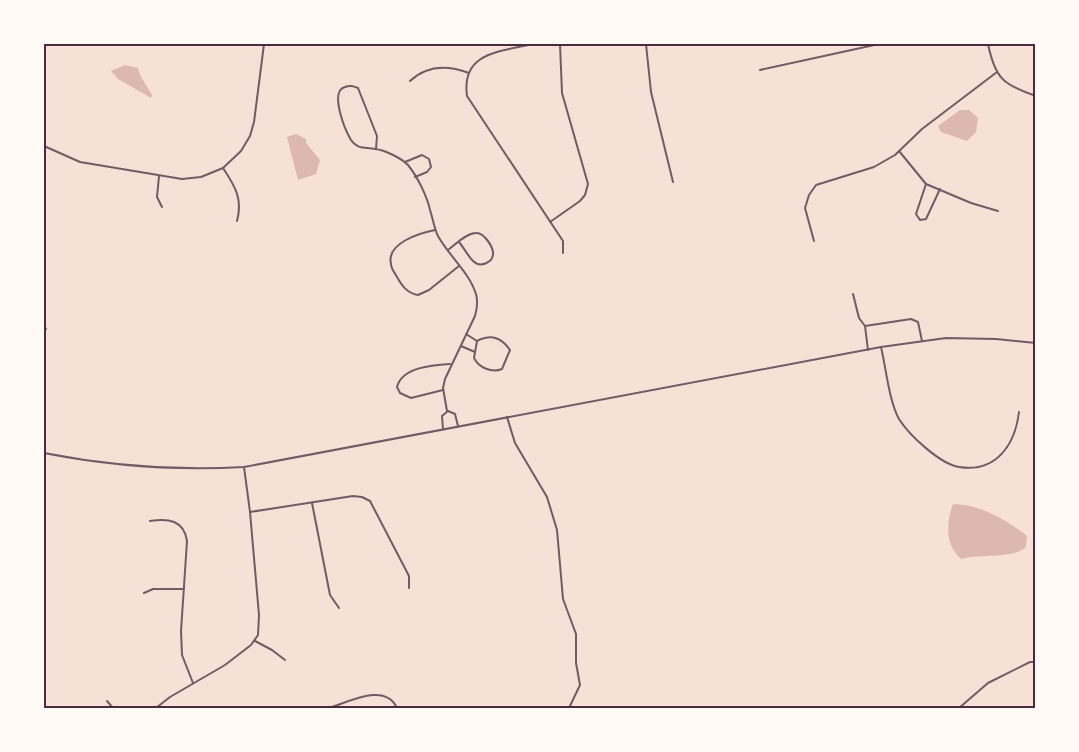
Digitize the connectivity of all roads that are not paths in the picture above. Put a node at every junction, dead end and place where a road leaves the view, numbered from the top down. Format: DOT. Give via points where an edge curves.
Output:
graph roads {
  1 [pos="264,44"];
  2 [pos="532,44"];
  3 [pos="560,44"];
  4 [pos="646,44"];
  5 [pos="879,44"];
  6 [pos="988,44"];
  7 [pos="760,70"];
  8 [pos="997,72"];
  9 [pos="469,73"];
  10 [pos="410,81"];
  11 [pos="1035,96"];
  12 [pos="44,147"];
  13 [pos="376,149"];
  14 [pos="899,151"];
  15 [pos="404,163"];
  16 [pos="223,168"];
  17 [pos="159,176"];
  18 [pos="415,177"];
  19 [pos="673,182"];
  20 [pos="926,184"];
  21 [pos="939,189"];
  22 [pos="162,207"];
  23 [pos="998,211"];
  24 [pos="237,221"];
  25 [pos="549,222"];
  26 [pos="436,230"];
  27 [pos="814,241"];
  28 [pos="459,242"];
  29 [pos="448,250"];
  30 [pos="564,253"];
  31 [pos="459,266"];
  32 [pos="853,294"];
  33 [pos="865,326"];
  34 [pos="466,334"];
  35 [pos="477,341"];
  36 [pos="922,341"];
  37 [pos="1035,343"];
  38 [pos="461,345"];
  39 [pos="881,347"];
  40 [pos="868,350"];
  41 [pos="475,352"];
  42 [pos="450,364"];
  43 [pos="444,390"];
  44 [pos="447,411"];
  45 [pos="1019,412"];
  46 [pos="507,417"];
  47 [pos="458,426"];
  48 [pos="443,429"];
  49 [pos="44,453"];
  50 [pos="244,467"];
  51 [pos="312,503"];
  52 [pos="250,512"];
  53 [pos="150,521"];
  54 [pos="409,588"];
  55 [pos="184,589"];
  56 [pos="144,593"];
  57 [pos="339,608"];
  58 [pos="255,641"];
  59 [pos="285,660"];
  60 [pos="1035,662"];
  61 [pos="193,683"];
  62 [pos="107,701"];
  63 [pos="113,708"];
  64 [pos="156,708"];
  65 [pos="329,708"];
  66 [pos="397,708"];
  67 [pos="569,708"];
  68 [pos="960,708"];
  1 -- 16 [label="street" via="250,136"];
  2 -- 9 [label="street" via="477,60"];
  3 -- 25 [label="street" via="562,93 588,184 580,201"];
  4 -- 19 [label="street" via="651,92"];
  5 -- 7 [label="street"];
  6 -- 8 [label="street"];
  8 -- 11 [label="street" via="1013,88"];
  8 -- 14 [label="street"];
  9 -- 10 [label="street" via="444,67 418,73"];
  9 -- 25 [label="street" via="467,96"];
  12 -- 17 [label="street" via="80,162"];
  13 -- 13 [label="street" via="377,136 358,88 341,88 337,101 349,136 355,145"];
  13 -- 15 [label="street"];
  14 -- 20 [label="street"];
  14 -- 27 [label="street" via="874,167 816,185 805,208"];
  15 -- 18 [label="street"];
  15 -- 18 [label="street" via="422,155 429,159 431,167"];
  16 -- 17 [label="street" via="201,177"];
  16 -- 24 [label="street" via="237,193"];
  17 -- 22 [label="street" via="157,197"];
  18 -- 26 [label="street"];
  20 -- 21 [label="street"];
  20 -- 21 [label="street" via="916,214 920,220 926,219"];
  21 -- 23 [label="street"];
  25 -- 30 [label="street" via="563,241"];
  26 -- 29 [label="street"];
  26 -- 31 [label="street" via="422,233 394,249 391,266 401,283 418,295"];
  28 -- 28 [label="street" via="479,232 493,255 479,265"];
  28 -- 29 [label="street"];
  29 -- 31 [label="street"];
  31 -- 34 [label="street" via="476,294 478,307"];
  32 -- 33 [label="street"];
  33 -- 36 [label="street" via="911,319 919,324"];
  33 -- 40 [label="street"];
  34 -- 35 [label="street"];
  34 -- 38 [label="street"];
  35 -- 41 [label="street"];
  35 -- 41 [label="street" via="492,336 510,350 505,365 498,371 478,364"];
  36 -- 37 [label="street" via="946,338"];
  36 -- 39 [label="street"];
  38 -- 41 [label="street"];
  38 -- 42 [label="street"];
  39 -- 40 [label="street"];
  39 -- 45 [label="street" via="898,417 916,440 958,467 994,461 1004,453 1012,442"];
  40 -- 46 [label="street"];
  42 -- 43 [label="street"];
  42 -- 43 [label="street" via="420,368 404,376 397,387 411,398"];
  43 -- 44 [label="street"];
  44 -- 47 [label="street" via="455,414"];
  44 -- 48 [label="street" via="442,416"];
  46 -- 47 [label="street"];
  46 -- 67 [label="street" via="515,443 547,497 556,531 563,599 576,634 580,686"];
  47 -- 48 [label="street"];
  48 -- 50 [label="street"];
  49 -- 50 [label="street" via="125,466"];
  50 -- 52 [label="street"];
  51 -- 52 [label="street"];
  51 -- 54 [label="street" via="352,496 370,501 409,576"];
  51 -- 57 [label="street" via="330,595"];
  52 -- 58 [label="street" via="259,615"];
  53 -- 55 [label="street" via="177,522 186,533"];
  55 -- 56 [label="street" via="153,589"];
  55 -- 61 [label="street" via="182,655"];
  58 -- 59 [label="street"];
  58 -- 61 [label="street"];
  60 -- 68 [label="street" via="988,683"];
  61 -- 64 [label="street"];
  62 -- 63 [label="street"];
  65 -- 66 [label="street" via="371,695 385,695"];
}
